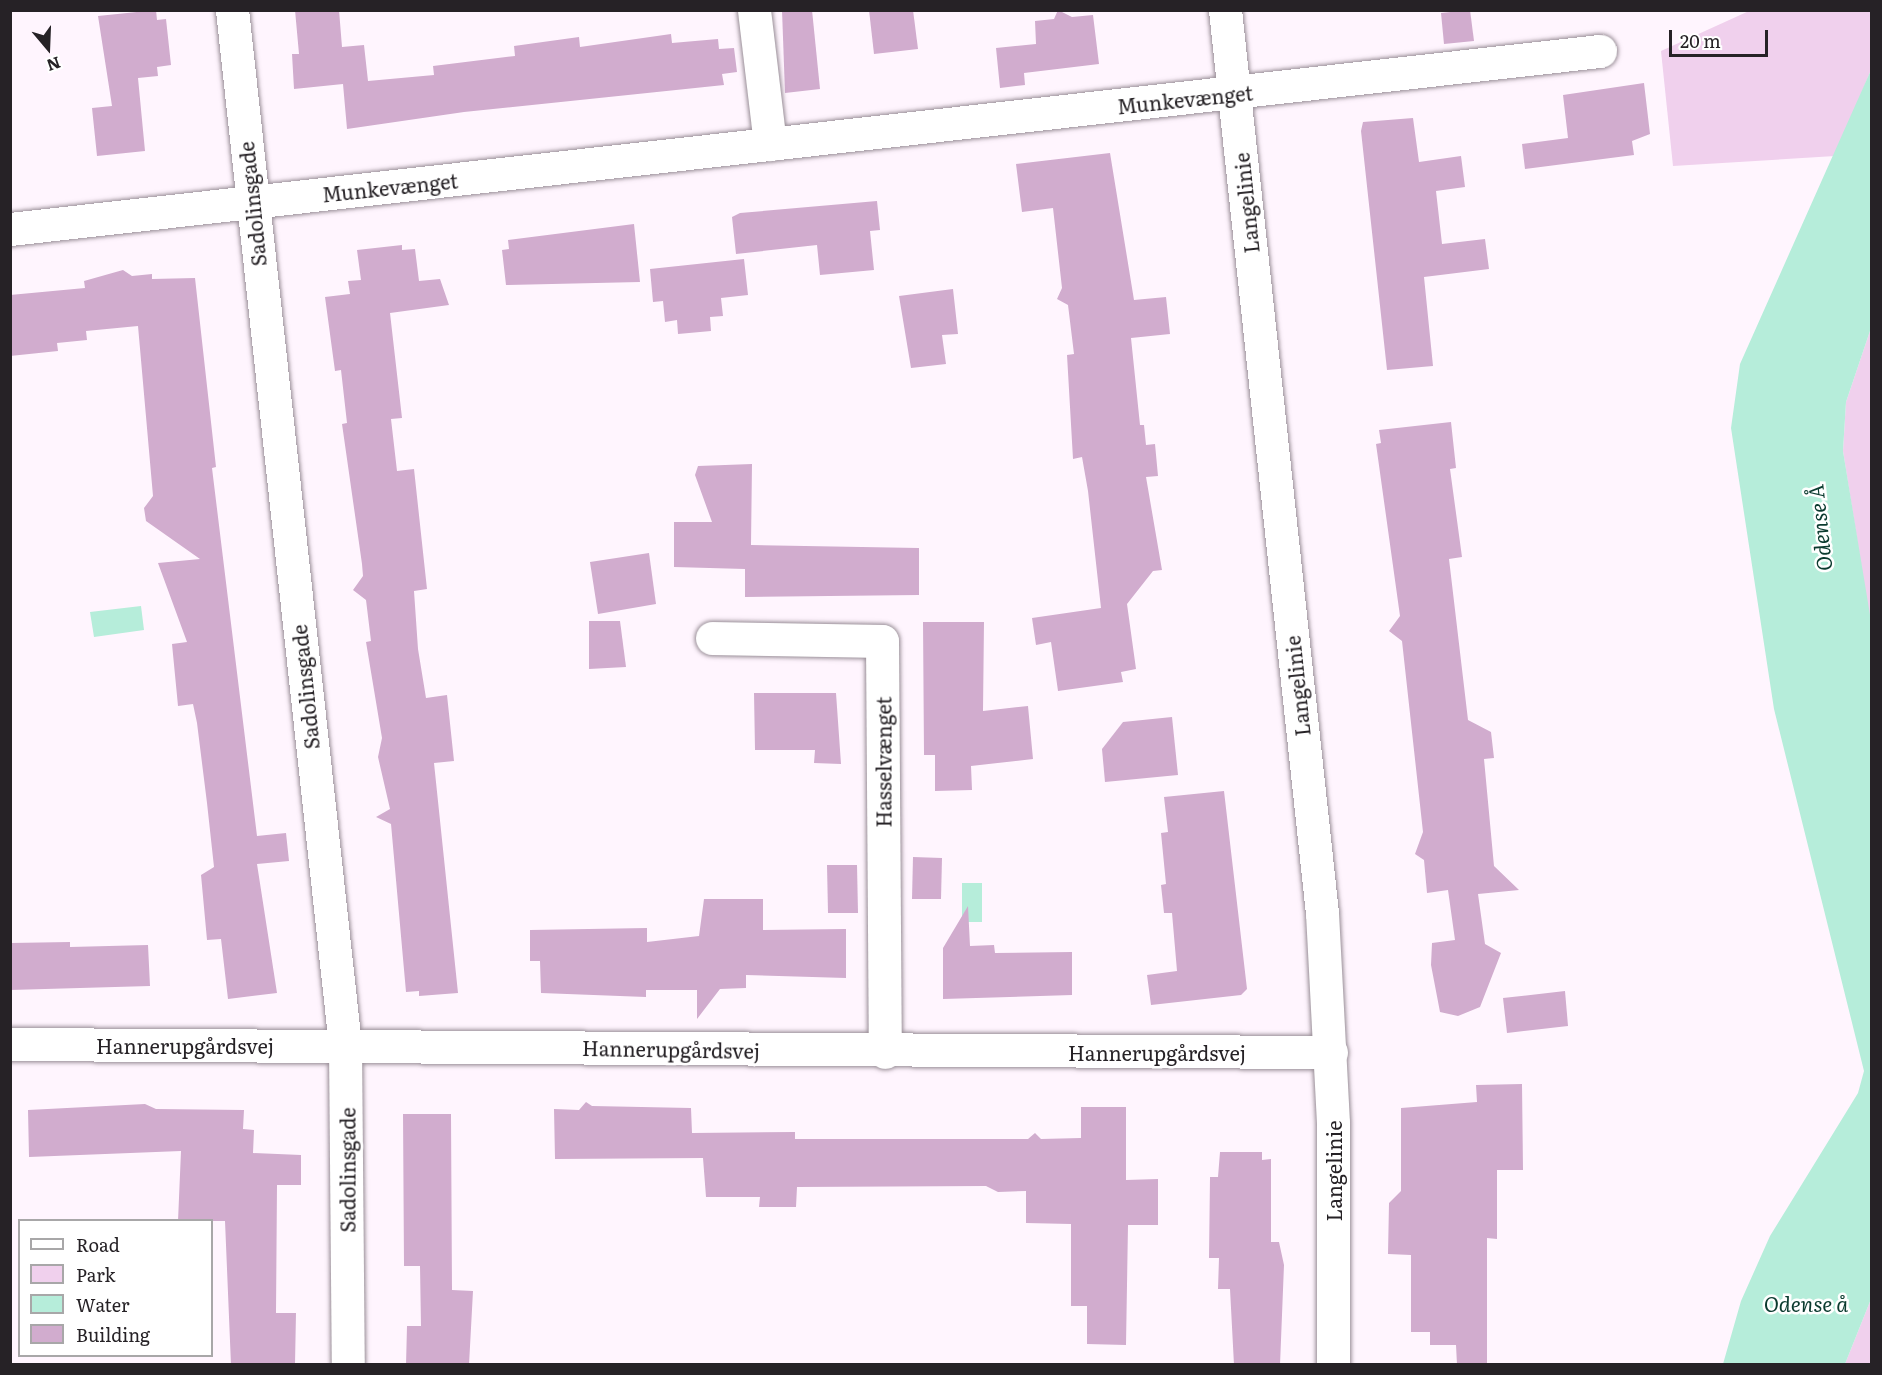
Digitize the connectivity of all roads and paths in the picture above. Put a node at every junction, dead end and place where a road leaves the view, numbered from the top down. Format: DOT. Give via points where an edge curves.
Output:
graph roads {
  1 [pos="231,10"];
  2 [pos="754,10"];
  3 [pos="1225,10"];
  4 [pos="1600,51"];
  5 [pos="1234,94"];
  6 [pos="770,144"];
  7 [pos="251,202"];
  8 [pos="10,229"];
  9 [pos="712,638"];
  10 [pos="10,1044"];
  11 [pos="345,1045"];
  12 [pos="885,1052"];
  13 [pos="1331,1052"];
  14 [pos="348,1365"];
  15 [pos="1333,1365"];
  1 -- 7 [label="street, Sadolinsgade"];
  2 -- 6 [label="street"];
  3 -- 5 [label="street, Langelinie"];
  4 -- 5 [label="street, Munkevænget"];
  5 -- 6 [label="street, Munkevænget"];
  5 -- 13 [label="street, Langelinie" via="1315,842"];
  6 -- 7 [label="street, Munkevænget"];
  7 -- 8 [label="street, Munkevænget"];
  7 -- 11 [label="street, Sadolinsgade"];
  9 -- 12 [label="street, Hasselvænget" via="882,641"];
  10 -- 11 [label="street, Hannerupgårdsvej"];
  11 -- 12 [label="street, Hannerupgårdsvej"];
  11 -- 14 [label="street, Sadolinsgade"];
  12 -- 13 [label="street, Hannerupgårdsvej"];
  13 -- 15 [label="street, Langelinie"];
}
